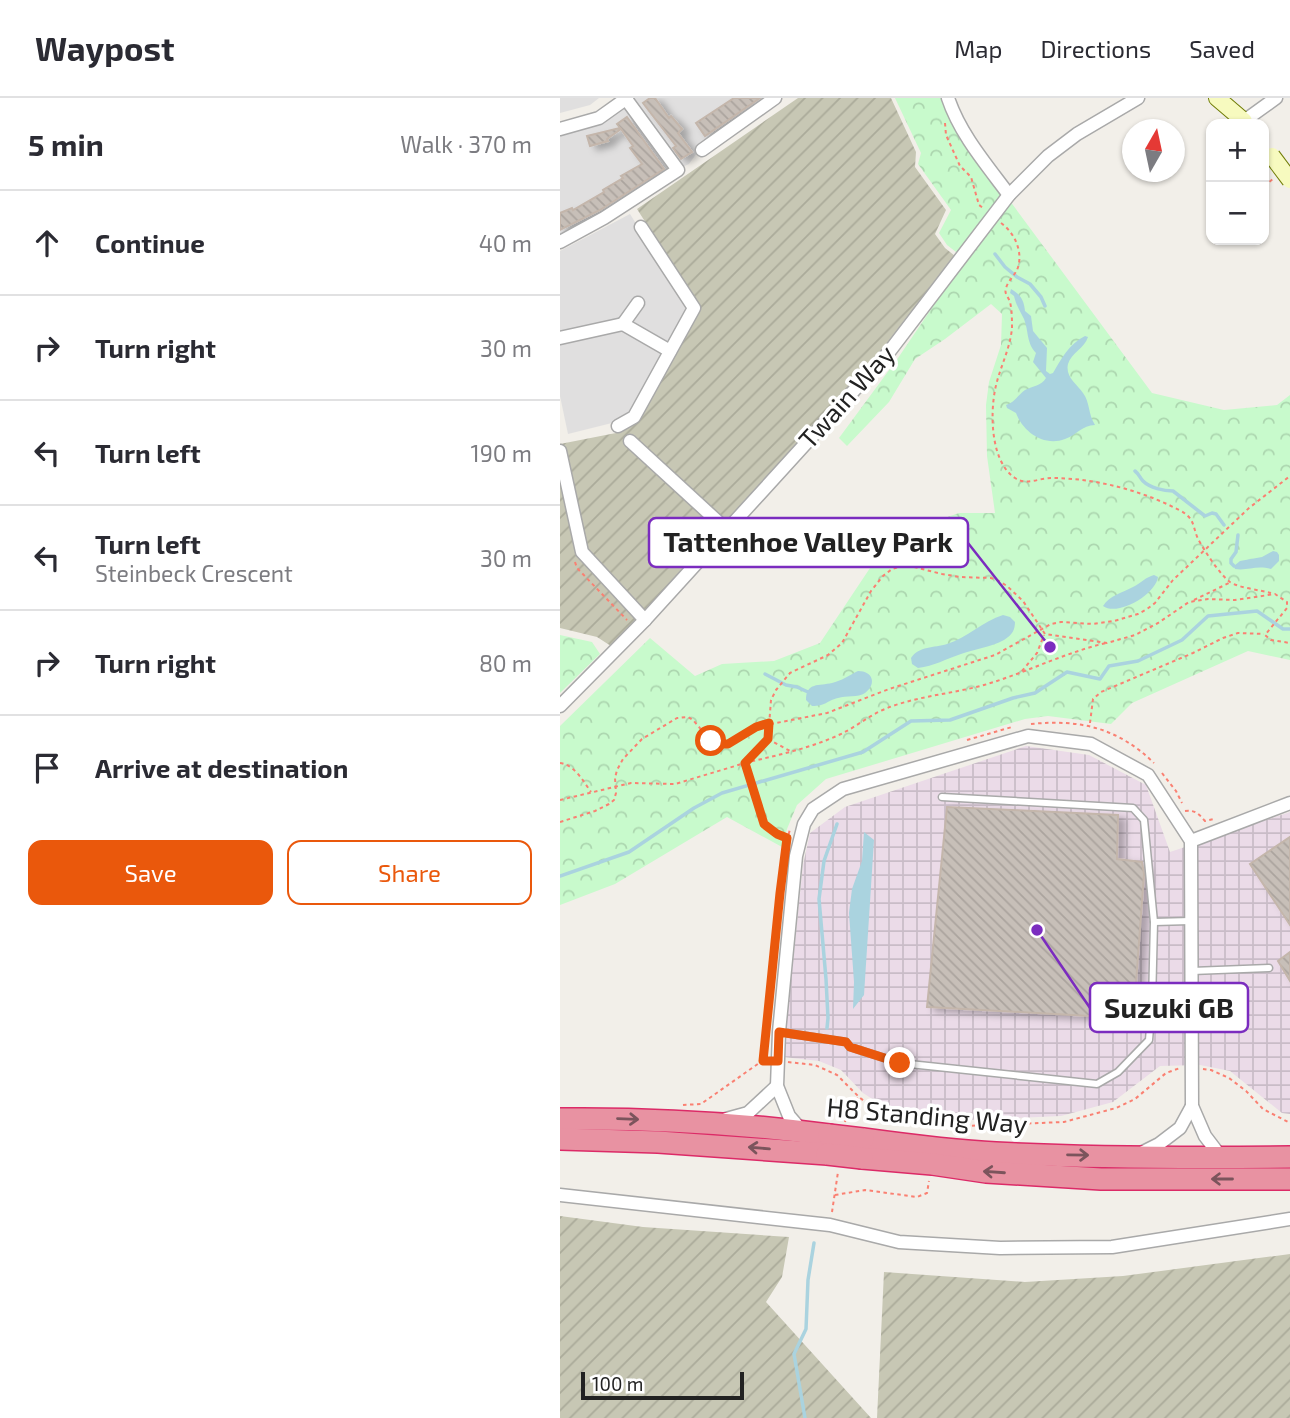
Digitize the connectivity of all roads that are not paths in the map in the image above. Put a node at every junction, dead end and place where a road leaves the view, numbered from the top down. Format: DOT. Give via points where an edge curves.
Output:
graph roads {
  1 [pos="626,98"];
  2 [pos="775,98"];
  3 [pos="948,98"];
  4 [pos="1138,98"];
  5 [pos="1217,98"];
  6 [pos="1228,98"];
  7 [pos="1276,98"];
  8 [pos="1241,119"];
  9 [pos="1243,119"];
  10 [pos="1251,119"];
  11 [pos="560,129"];
  12 [pos="702,150"];
  13 [pos="1269,152"];
  14 [pos="1290,180"];
  15 [pos="1009,195"];
  16 [pos="642,227"];
  17 [pos="560,242"];
  18 [pos="638,303"];
  19 [pos="623,324"];
  20 [pos="560,338"];
  21 [pos="670,351"];
  22 [pos="618,426"];
  23 [pos="629,441"];
  24 [pos="560,451"];
  25 [pos="727,530"];
  26 [pos="645,621"];
  27 [pos="560,706"];
  28 [pos="942,797"];
  29 [pos="1290,803"];
  30 [pos="1191,841"];
  31 [pos="1154,922"];
  32 [pos="1191,922"];
  33 [pos="1269,968"];
  34 [pos="1191,971"];
  35 [pos="779,1032"];
  36 [pos="777,1086"];
  37 [pos="1192,1106"];
  38 [pos="560,1119"];
  39 [pos="712,1123"];
  40 [pos="803,1132"];
  41 [pos="560,1139"];
  42 [pos="828,1145"];
  43 [pos="862,1148"];
  44 [pos="1134,1157"];
  45 [pos="1221,1157"];
  46 [pos="1290,1157"];
  47 [pos="1290,1179"];
  48 [pos="560,1195"];
  49 [pos="1290,1219"];
  1 -- 11 [label="street" via="599,118"];
  1 -- 17 [label="street" via="678,170"];
  2 -- 12 [label="street"];
  3 -- 15 [label="street" via="973,146"];
  4 -- 15 [label="street, Twain Way" via="1077,134"];
  5 -- 8 [label="street"];
  6 -- 9 [label="street"];
  7 -- 10 [label="street"];
  13 -- 14 [label="street, bridge"];
  15 -- 25 [label="street, Twain Way" via="889,352"];
  16 -- 21 [label="street" via="694,307"];
  18 -- 19 [label="street"];
  19 -- 20 [label="street"];
  19 -- 21 [label="street"];
  21 -- 22 [label="street" via="634,417"];
  23 -- 25 [label="street"];
  24 -- 26 [label="street" via="582,552"];
  25 -- 26 [label="street, Twain Way"];
  26 -- 27 [label="street, Twain Way"];
  28 -- 31 [label="lane" via="1133,808 1144,820"];
  29 -- 30 [label="street"];
  30 -- 32 [label="street"];
  30 -- 35 [label="street" via="1148,775 1091,744 1028,736 843,789 813,809 804,824 796,856"];
  31 -- 32 [label="lane"];
  31 -- 35 [label="lane" via="1149,1040 1118,1072 1097,1084 900,1063 846,1042"];
  32 -- 34 [label="street"];
  33 -- 34 [label="lane"];
  34 -- 37 [label="street"];
  35 -- 36 [label="street"];
  36 -- 39 [label="street" via="748,1113"];
  36 -- 40 [label="street" via="789,1116"];
  37 -- 44 [label="street" via="1180,1128"];
  37 -- 45 [label="street" via="1205,1136"];
  38 -- 39 [label="highway, H8 Standing Way, one-way"];
  39 -- 40 [label="highway, H8 Standing Way"];
  40 -- 42 [label="highway, H8 Standing Way"];
  42 -- 41 [label="highway, H8 Standing Way, one-way"];
  42 -- 43 [label="highway, H8 Standing Way, bridge"];
  43 -- 44 [label="highway, H8 Standing Way, one-way"];
  47 -- 43 [label="highway, H8 Standing Way, one-way" via="1101,1179 986,1172"];
  44 -- 45 [label="highway, H8 Standing Way"];
  45 -- 46 [label="highway, H8 Standing Way"];
  48 -- 49 [label="street" via="830,1225 899,1242 1000,1248 1112,1247"];
}
